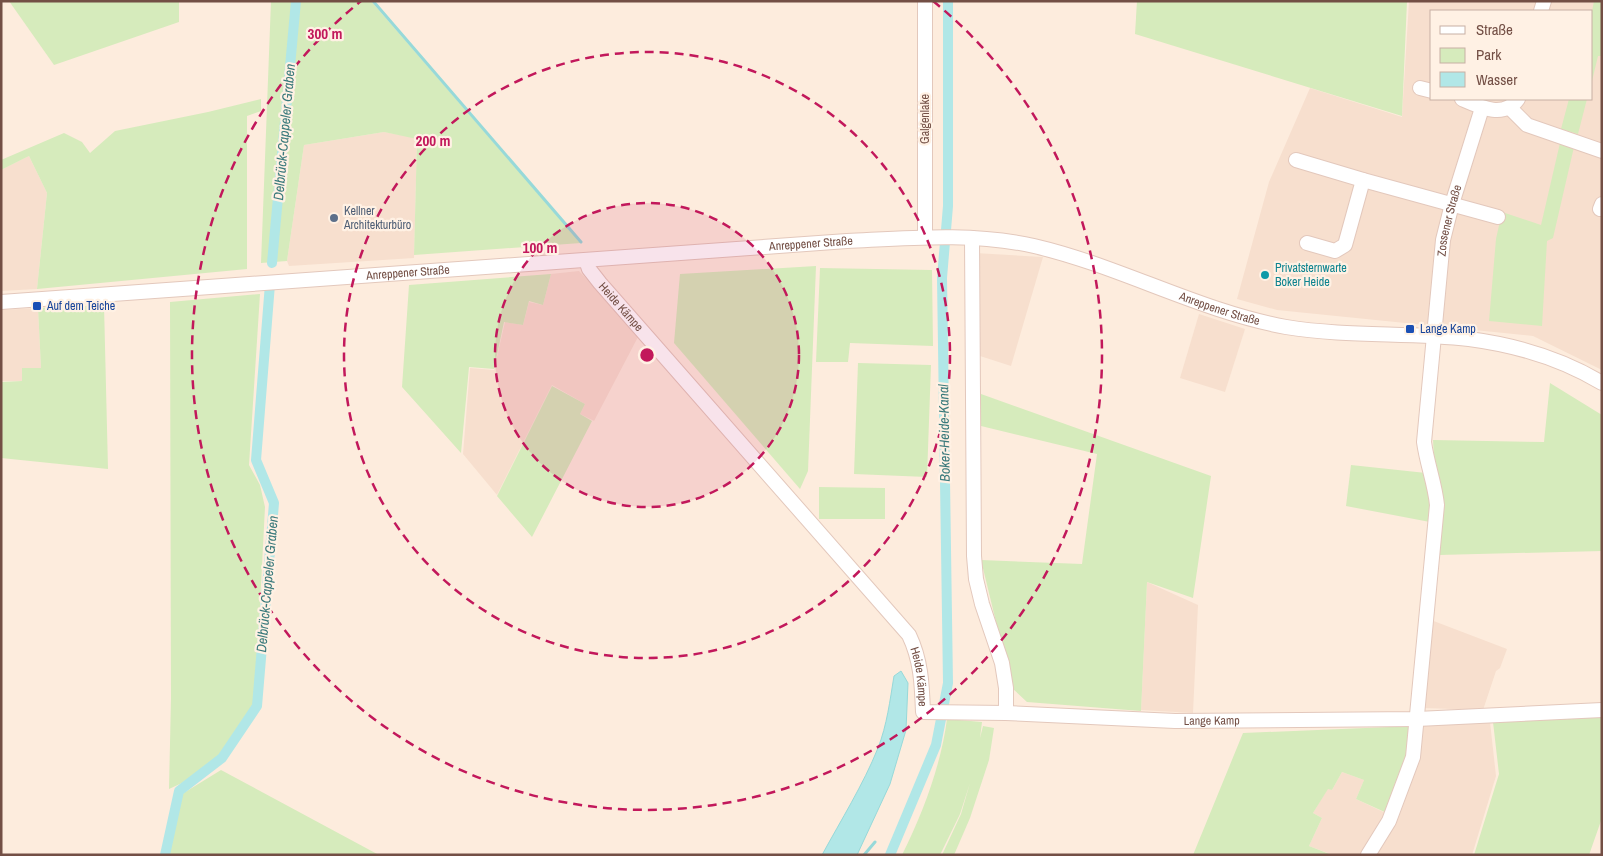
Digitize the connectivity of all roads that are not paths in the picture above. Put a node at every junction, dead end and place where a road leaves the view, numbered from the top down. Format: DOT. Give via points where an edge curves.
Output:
graph roads {
  1 [pos="925,1"];
  2 [pos="1464,100"];
  3 [pos="1514,103"];
  4 [pos="1482,108"];
  5 [pos="1602,152"];
  6 [pos="1296,160"];
  7 [pos="1363,180"];
  8 [pos="1452,204"];
  9 [pos="1498,217"];
  10 [pos="925,237"];
  11 [pos="972,238"];
  12 [pos="1307,243"];
  13 [pos="586,260"];
  14 [pos="1,302"];
  15 [pos="1434,337"];
  16 [pos="1602,383"];
  17 [pos="1602,710"];
  18 [pos="1006,713"];
  19 [pos="1417,719"];
  20 [pos="1368,855"];
  1 -- 10 [label="street, Galgenlake"];
  2 -- 4 [label="street"];
  3 -- 4 [label="street" via="1501,110"];
  3 -- 5 [label="street" via="1527,125"];
  4 -- 8 [label="street, Zossener Straße"];
  6 -- 7 [label="street"];
  7 -- 8 [label="street"];
  7 -- 12 [label="street" via="1345,245 1335,251"];
  8 -- 9 [label="street"];
  8 -- 15 [label="street, Zossener Straße" via="1443,240"];
  10 -- 11 [label="street, Anreppener Straße"];
  10 -- 13 [label="street, Anreppener Straße"];
  11 -- 15 [label="street, Anreppener Straße" via="1061,253 1268,323 1326,332"];
  11 -- 18 [label="street" via="974,556 982,604 1002,663"];
  13 -- 14 [label="street, Anreppener Straße"];
  13 -- 18 [label="street, Heide Kämpe" via="600,283 909,635 922,674 923,712"];
  15 -- 16 [label="street, Anreppener Straße" via="1490,342 1528,352 1557,361"];
  15 -- 19 [label="street" via="1424,442 1437,505"];
  17 -- 19 [label="street, Lange Kamp"];
  18 -- 19 [label="street, Lange Kamp" via="1175,721"];
  19 -- 20 [label="street" via="1413,757 1398,799"];
}
